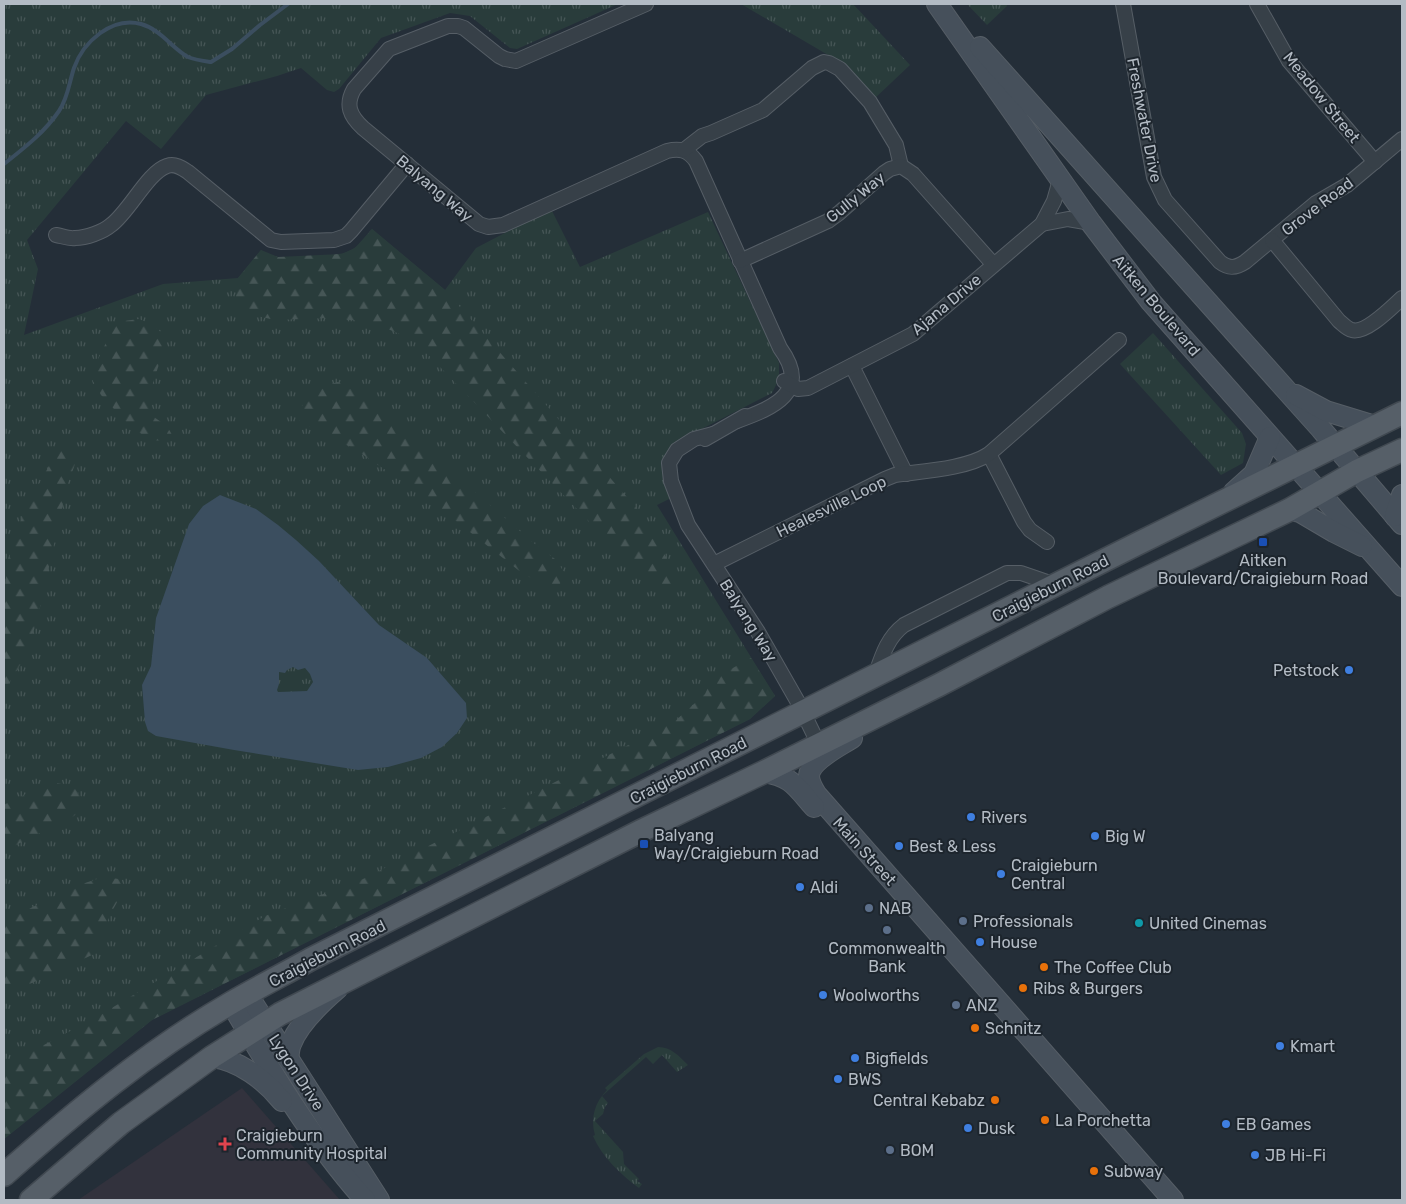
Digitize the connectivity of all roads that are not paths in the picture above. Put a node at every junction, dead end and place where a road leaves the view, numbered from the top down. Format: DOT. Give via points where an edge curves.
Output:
graph roads {
  1 [pos="938,4"];
  2 [pos="1123,4"];
  3 [pos="1257,4"];
  4 [pos="642,5"];
  5 [pos="1402,139"];
  6 [pos="689,154"];
  7 [pos="1375,162"];
  8 [pos="407,164"];
  9 [pos="901,166"];
  10 [pos="1060,180"];
  11 [pos="1091,223"];
  12 [pos="1042,224"];
  13 [pos="56,235"];
  14 [pos="1272,240"];
  15 [pos="740,261"];
  16 [pos="993,264"];
  17 [pos="1230,268"];
  18 [pos="1402,298"];
  19 [pos="1120,340"];
  20 [pos="852,366"];
  21 [pos="788,382"];
  22 [pos="1284,388"];
  23 [pos="1402,413"];
  24 [pos="1375,426"];
  25 [pos="1270,436"];
  26 [pos="1334,446"];
  27 [pos="1402,450"];
  28 [pos="990,454"];
  29 [pos="1295,465"];
  30 [pos="1357,472"];
  31 [pos="906,474"];
  32 [pos="1320,493"];
  33 [pos="1402,495"];
  34 [pos="1225,500"];
  35 [pos="1290,510"];
  36 [pos="1399,520"];
  37 [pos="1047,542"];
  38 [pos="1370,550"];
  39 [pos="714,564"];
  40 [pos="1056,585"];
  41 [pos="1402,586"];
  42 [pos="876,676"];
  43 [pos="939,685"];
  44 [pos="803,712"];
  45 [pos="819,745"];
  46 [pos="764,772"];
  47 [pos="357,974"];
  48 [pos="239,999"];
  49 [pos="257,1028"];
  50 [pos="212,1057"];
  51 [pos="288,1059"];
  52 [pos="4,1175"];
  53 [pos="348,1181"];
  54 [pos="32,1200"];
  55 [pos="365,1200"];
  56 [pos="379,1200"];
  57 [pos="1161,1200"];
  58 [pos="1173,1200"];
  1 -- 10 [label="street, Aitken Boulevard"];
  1 -- 22 [label="street, Aitken Boulevard"];
  2 -- 17 [label="street, Freshwater Drive" via="1154,177 1165,200 1220,262"];
  3 -- 7 [label="street, Meadow Street" via="1289,61"];
  4 -- 8 [label="street, Balyang Way" via="516,61 505,59 458,26 448,26 389,49 354,89 349,109 357,123"];
  5 -- 7 [label="street, Grove Road"];
  6 -- 8 [label="street, Balyang Way" via="674,149 667,151 495,227 479,224"];
  6 -- 9 [label="street" via="702,136 763,110 812,68 829,63 840,69 870,102 896,145"];
  6 -- 15 [label="street"];
  7 -- 14 [label="street, Grove Road" via="1347,185 1323,198"];
  8 -- 13 [label="street" via="341,239 271,240 188,172 172,165 157,172 108,227 77,238"];
  9 -- 15 [label="street, Gully Way" via="890,168 828,221"];
  9 -- 16 [label="street, Gully Way" via="913,174"];
  10 -- 11 [label="street, Aitken Boulevard"];
  10 -- 12 [label="street, Ajana Drive"];
  11 -- 12 [label="street, Ajana Drive" via="1068,219"];
  11 -- 25 [label="street, Aitken Boulevard" via="1151,302"];
  12 -- 16 [label="street, Ajana Drive"];
  14 -- 17 [label="street, Grove Road" via="1240,266"];
  14 -- 18 [label="street" via="1339,321 1350,329 1369,326"];
  15 -- 21 [label="street" via="780,348"];
  16 -- 20 [label="street, Ajana Drive" via="913,334"];
  19 -- 28 [label="street, Healesville Loop"];
  20 -- 21 [label="street, Ajana Drive" via="815,384"];
  20 -- 31 [label="street"];
  21 -- 39 [label="street, Balyang Way" via="775,396 684,453 676,467 683,514"];
  22 -- 24 [label="street" via="1326,411"];
  22 -- 26 [label="street, Aitken Boulevard"];
  23 -- 24 [label="main road, Craigieburn Road"];
  24 -- 26 [label="main road, Craigieburn Road"];
  25 -- 29 [label="street, Aitken Boulevard"];
  25 -- 34 [label="street" via="1254,474"];
  26 -- 29 [label="main road, Craigieburn Road"];
  26 -- 30 [label="street, Aitken Boulevard"];
  27 -- 30 [label="main road, Craigieburn Road"];
  28 -- 31 [label="street, Healesville Loop" via="968,464"];
  28 -- 37 [label="street" via="1024,522"];
  29 -- 32 [label="street, Aitken Boulevard"];
  29 -- 34 [label="main road, Craigieburn Road"];
  30 -- 32 [label="main road, Craigieburn Road"];
  30 -- 36 [label="street, Aitken Boulevard"];
  31 -- 39 [label="street, Healesville Loop" via="885,478"];
  32 -- 35 [label="main road, Craigieburn Road"];
  32 -- 38 [label="street, Aitken Boulevard"];
  33 -- 36 [label="street"];
  34 -- 40 [label="main road, Craigieburn Road"];
  35 -- 38 [label="street" via="1300,512"];
  35 -- 43 [label="main road, Craigieburn Road" via="1108,597"];
  38 -- 41 [label="street, Aitken Boulevard"];
  39 -- 44 [label="street, Balyang Way" via="758,632"];
  40 -- 42 [label="main road, Craigieburn Road"];
  40 -- 42 [label="street" via="1021,573 1007,573 904,624 885,647"];
  42 -- 44 [label="main road, Craigieburn Road"];
  43 -- 45 [label="main road, Craigieburn Road"];
  43 -- 58 [label="street, Main Street" via="816,761 809,776 811,784 820,801"];
  44 -- 45 [label="street, Balyang Way"];
  44 -- 48 [label="main road, Craigieburn Road" via="311,959"];
  45 -- 46 [label="main road, Craigieburn Road"];
  46 -- 47 [label="main road, Craigieburn Road"];
  46 -- 57 [label="street, Main Street" via="779,774 797,786"];
  47 -- 49 [label="main road, Craigieburn Road"];
  47 -- 51 [label="street" via="325,999 311,1015 291,1043"];
  48 -- 49 [label="street, Lygon Drive"];
  48 -- 52 [label="main road, Craigieburn Road" via="164,1046 115,1082"];
  49 -- 50 [label="main road, Craigieburn Road"];
  49 -- 51 [label="street, Lygon Drive"];
  49 -- 53 [label="street, Lygon Drive" via="293,1104"];
  50 -- 53 [label="street" via="224,1058 274,1091 318,1149"];
  50 -- 54 [label="main road, Craigieburn Road" via="120,1123"];
  51 -- 56 [label="street, Lygon Drive"];
  53 -- 55 [label="street, Lygon Drive"];
}
